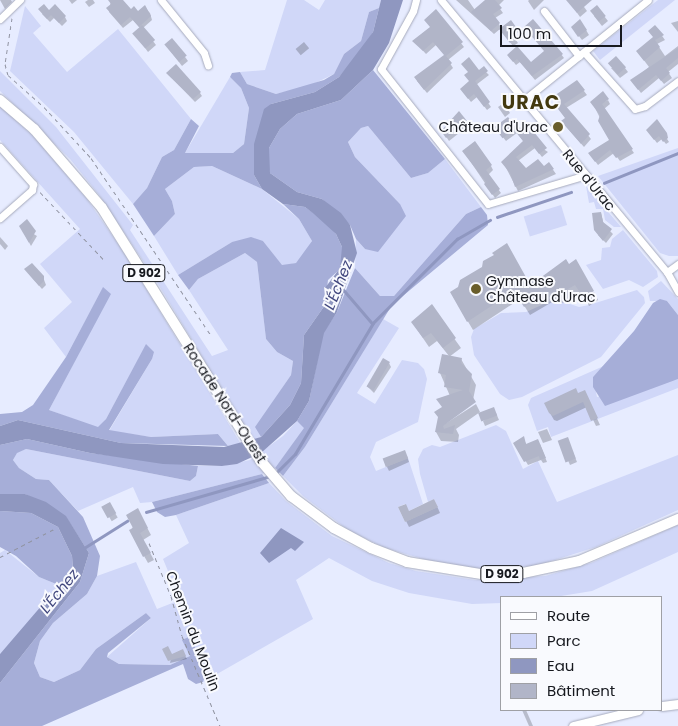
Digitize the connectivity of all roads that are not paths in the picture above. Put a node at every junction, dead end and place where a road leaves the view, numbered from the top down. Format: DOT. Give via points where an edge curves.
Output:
graph roads {
  1 [pos="20,0"];
  2 [pos="160,0"];
  3 [pos="416,0"];
  4 [pos="441,0"];
  5 [pos="647,0"];
  6 [pos="544,11"];
  7 [pos="0,19"];
  8 [pos="582,54"];
  9 [pos="208,64"];
  10 [pos="678,81"];
  11 [pos="0,100"];
  12 [pos="524,100"];
  13 [pos="0,147"];
  14 [pos="586,175"];
  15 [pos="0,218"];
  16 [pos="678,264"];
  17 [pos="666,272"];
  18 [pos="678,292"];
  19 [pos="678,519"];
  20 [pos="678,704"];
  21 [pos="663,706"];
  22 [pos="634,711"];
  23 [pos="573,726"];
  1 -- 7 [label="street"];
  2 -- 9 [label="street" via="204,54"];
  3 -- 14 [label="street" via="381,69 488,204"];
  4 -- 12 [label="street, Rue d'Urac"];
  5 -- 8 [label="street"];
  6 -- 8 [label="street"];
  8 -- 10 [label="street" via="635,109 645,106"];
  8 -- 12 [label="street"];
  11 -- 19 [label="main road, Rocade Nord-Ouest / D 902" via="34,129 102,208 237,428 291,496 334,528 371,548 428,567 486,575 523,573 579,561"];
  12 -- 14 [label="street, Rue d'Urac"];
  13 -- 15 [label="street" via="33,184 32,190"];
  14 -- 17 [label="street, Rue d'Urac"];
  16 -- 17 [label="street"];
  17 -- 18 [label="street, Rue d'Urac"];
  20 -- 21 [label="street"];
  22 -- 23 [label="street"];
}
